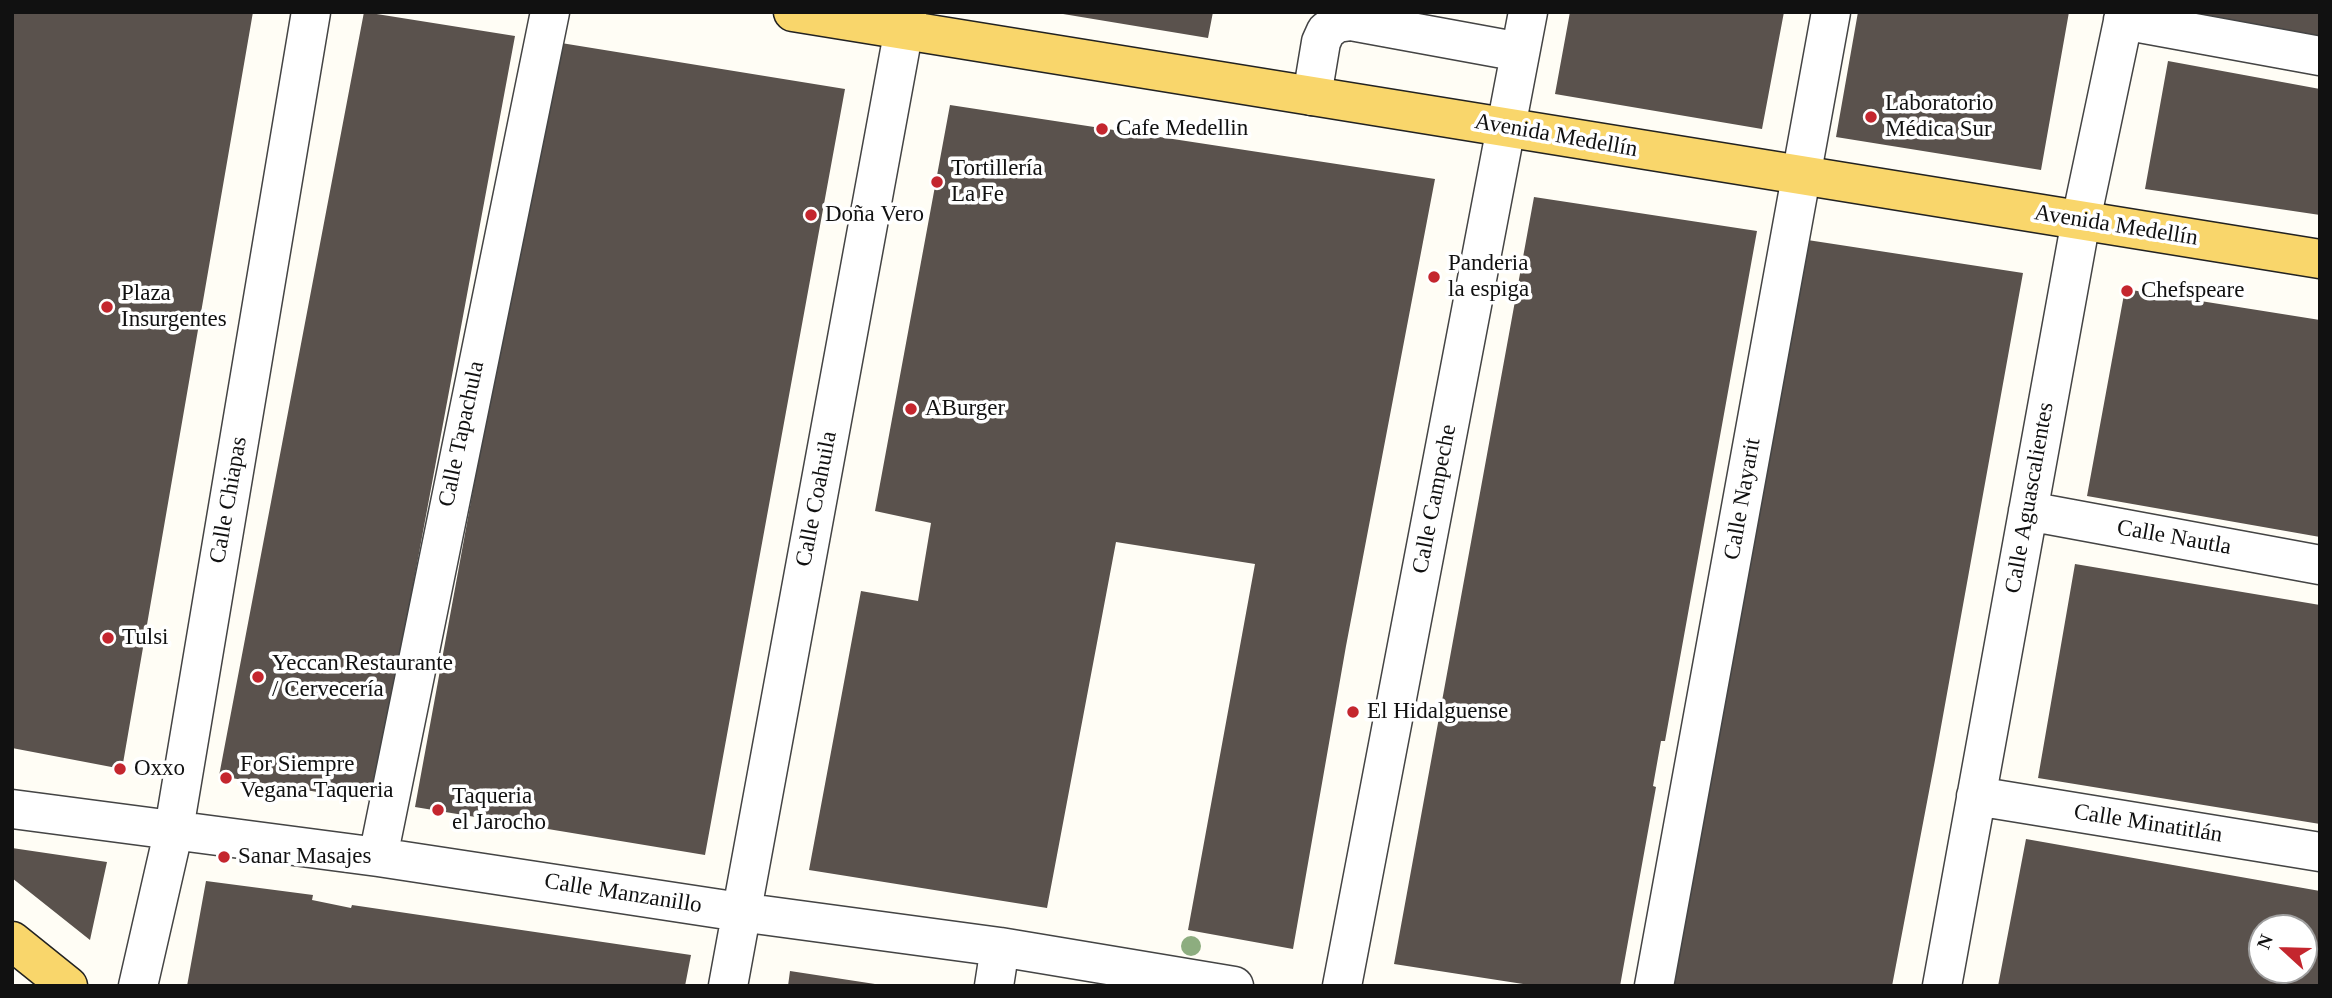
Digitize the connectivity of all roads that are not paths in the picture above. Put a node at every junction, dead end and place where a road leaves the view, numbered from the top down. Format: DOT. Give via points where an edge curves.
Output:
graph roads {
  1 [pos="311,12"];
  2 [pos="550,12"];
  3 [pos="793,12"];
  4 [pos="1528,12"];
  5 [pos="1831,12"];
  6 [pos="2124,16"];
  7 [pos="905,21"];
  8 [pos="1520,52"];
  9 [pos="2320,56"];
  10 [pos="1312,96"];
  11 [pos="1506,128"];
  12 [pos="1802,178"];
  13 [pos="2081,219"];
  14 [pos="2320,259"];
  15 [pos="2028,511"];
  16 [pos="2320,565"];
  17 [pos="1976,796"];
  18 [pos="12,809"];
  19 [pos="174,829"];
  20 [pos="2320,852"];
  21 [pos="379,857"];
  22 [pos="740,912"];
  23 [pos="12,941"];
  24 [pos="1000,947"];
  25 [pos="68,986"];
  26 [pos="138,986"];
  27 [pos="727,986"];
  28 [pos="994,986"];
  29 [pos="1234,986"];
  30 [pos="1342,986"];
  31 [pos="1654,986"];
  32 [pos="1942,986"];
  1 -- 19 [label="street, Calle Chiapas"];
  2 -- 21 [label="street, Calle Tapachula"];
  3 -- 7 [label="main road, Avenida Medellín"];
  4 -- 8 [label="street, Calle Campeche"];
  5 -- 12 [label="street, Calle Nayarit"];
  6 -- 9 [label="street"];
  6 -- 13 [label="street, Calle Aguascalientes"];
  7 -- 10 [label="main road, Avenida Medellín"];
  7 -- 22 [label="street, Calle Coahuila"];
  8 -- 10 [label="street" via="1351,21 1337,23 1326,31 1321,43"];
  8 -- 11 [label="street, Calle Campeche"];
  10 -- 11 [label="main road, Avenida Medellín"];
  11 -- 12 [label="main road, Avenida Medellín"];
  11 -- 30 [label="street, Calle Campeche"];
  12 -- 13 [label="main road, Avenida Medellín"];
  12 -- 31 [label="street, Calle Nayarit"];
  13 -- 14 [label="main road, Avenida Medellín"];
  13 -- 15 [label="street, Calle Aguascalientes"];
  15 -- 16 [label="street, Calle Nautla"];
  15 -- 17 [label="street, Calle Aguascalientes"];
  17 -- 20 [label="street, Calle Minatitlán"];
  17 -- 32 [label="street, Calle Aguascalientes"];
  18 -- 19 [label="street, Calle Manzanillo"];
  19 -- 21 [label="street, Calle Manzanillo"];
  19 -- 26 [label="street, Calle Chiapas"];
  21 -- 22 [label="street, Calle Manzanillo"];
  22 -- 24 [label="street, Calle Manzanillo"];
  22 -- 27 [label="street, Calle Coahuila"];
  23 -- 25 [label="main road"];
  24 -- 28 [label="street"];
  24 -- 29 [label="street, Calle Manzanillo"];
}
